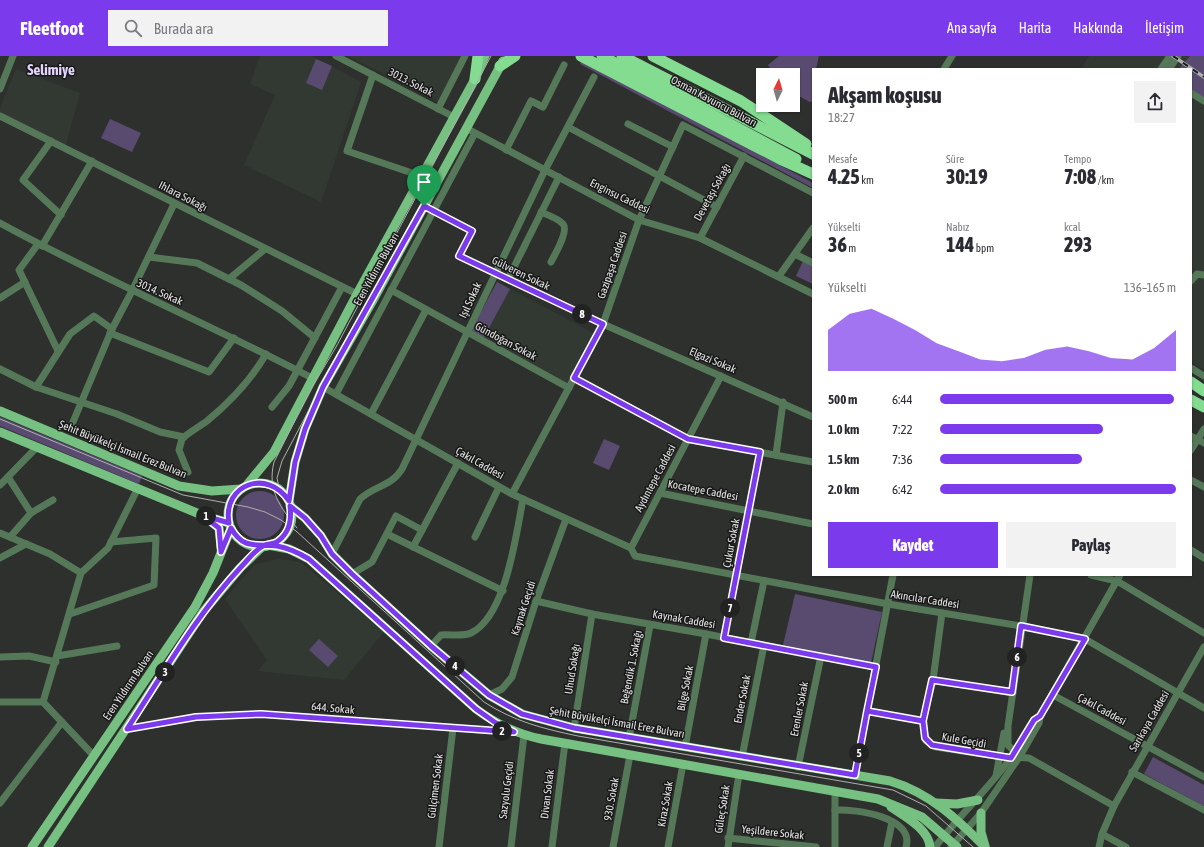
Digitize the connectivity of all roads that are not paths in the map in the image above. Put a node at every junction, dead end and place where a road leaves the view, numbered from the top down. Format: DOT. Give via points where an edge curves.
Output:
graph roads {
  1 [pos="13,56"];
  2 [pos="336,56"];
  3 [pos="465,56"];
  4 [pos="478,56"];
  5 [pos="485,56"];
  6 [pos="506,56"];
  7 [pos="515,56"];
  8 [pos="581,56"];
  9 [pos="602,56"];
  10 [pos="622,56"];
  11 [pos="652,56"];
  12 [pos="952,56"];
  13 [pos="1170,56"];
  14 [pos="1178,56"];
  15 [pos="564,65"];
  16 [pos="500,66"];
  17 [pos="945,68"];
  18 [pos="1162,68"];
  19 [pos="1170,68"];
  20 [pos="0,69"];
  21 [pos="6,73"];
  22 [pos="373,75"];
  23 [pos="594,77"];
  24 [pos="475,79"];
  25 [pos="0,89"];
  26 [pos="1192,94"];
  27 [pos="1204,101"];
  28 [pos="438,109"];
  29 [pos="0,116"];
  30 [pos="454,117"];
  31 [pos="628,124"];
  32 [pos="568,127"];
  33 [pos="466,128"];
  34 [pos="475,133"];
  35 [pos="51,141"];
  36 [pos="673,147"];
  37 [pos="812,147"];
  38 [pos="506,150"];
  39 [pos="812,153"];
  40 [pos="744,156"];
  41 [pos="92,161"];
  42 [pos="812,169"];
  43 [pos="544,170"];
  44 [pos="812,174"];
  45 [pos="660,175"];
  46 [pos="421,176"];
  47 [pos="558,177"];
  48 [pos="812,192"];
  49 [pos="174,204"];
  50 [pos="424,206"];
  51 [pos="717,207"];
  52 [pos="434,211"];
  53 [pos="541,212"];
  54 [pos="61,215"];
  55 [pos="639,220"];
  56 [pos="0,224"];
  57 [pos="812,229"];
  58 [pos="700,238"];
  59 [pos="40,245"];
  60 [pos="265,249"];
  61 [pos="795,254"];
  62 [pos="149,257"];
  63 [pos="551,262"];
  64 [pos="812,262"];
  65 [pos="495,272"];
  66 [pos="1204,275"];
  67 [pos="779,276"];
  68 [pos="229,279"];
  69 [pos="508,279"];
  70 [pos="1192,280"];
  71 [pos="25,282"];
  72 [pos="342,287"];
  73 [pos="391,290"];
  74 [pos="132,291"];
  75 [pos="812,293"];
  76 [pos="357,294"];
  77 [pos="0,298"];
  78 [pos="426,310"];
  79 [pos="603,324"];
  80 [pos="111,331"];
  81 [pos="467,333"];
  82 [pos="234,338"];
  83 [pos="315,338"];
  84 [pos="58,351"];
  85 [pos="266,354"];
  86 [pos="0,369"];
  87 [pos="1192,369"];
  88 [pos="297,370"];
  89 [pos="721,376"];
  90 [pos="1204,376"];
  91 [pos="312,378"];
  92 [pos="574,378"];
  93 [pos="1192,383"];
  94 [pos="36,387"];
  95 [pos="323,387"];
  96 [pos="569,388"];
  97 [pos="1204,391"];
  98 [pos="336,394"];
  99 [pos="81,401"];
  100 [pos="1192,401"];
  101 [pos="783,402"];
  102 [pos="272,406"];
  103 [pos="1204,407"];
  104 [pos="0,412"];
  105 [pos="371,414"];
  106 [pos="812,416"];
  107 [pos="73,422"];
  108 [pos="1204,429"];
  109 [pos="0,432"];
  110 [pos="184,437"];
  111 [pos="1194,438"];
  112 [pos="416,439"];
  113 [pos="688,439"];
  114 [pos="1204,444"];
  115 [pos="37,447"];
  116 [pos="760,452"];
  117 [pos="776,455"];
  118 [pos="812,462"];
  119 [pos="458,463"];
  120 [pos="188,472"];
  121 [pos="8,477"];
  122 [pos="1192,481"];
  123 [pos="0,485"];
  124 [pos="244,487"];
  125 [pos="499,487"];
  126 [pos="1204,487"];
  127 [pos="138,488"];
  128 [pos="660,493"];
  129 [pos="512,494"];
  130 [pos="523,499"];
  131 [pos="52,500"];
  132 [pos="290,504"];
  133 [pos="749,511"];
  134 [pos="31,513"];
  135 [pos="202,515"];
  136 [pos="566,519"];
  137 [pos="812,524"];
  138 [pos="230,526"];
  139 [pos="422,530"];
  140 [pos="0,533"];
  141 [pos="387,534"];
  142 [pos="10,537"];
  143 [pos="475,537"];
  144 [pos="111,542"];
  145 [pos="26,544"];
  146 [pos="265,546"];
  147 [pos="413,546"];
  148 [pos="631,548"];
  149 [pos="1192,551"];
  150 [pos="221,552"];
  151 [pos="332,554"];
  152 [pos="0,558"];
  153 [pos="1204,558"];
  154 [pos="81,573"];
  155 [pos="352,574"];
  156 [pos="736,575"];
  157 [pos="893,576"];
  158 [pos="1030,576"];
  159 [pos="1100,576"];
  160 [pos="1118,578"];
  161 [pos="764,581"];
  162 [pos="503,591"];
  163 [pos="536,601"];
  164 [pos="888,604"];
  165 [pos="942,613"];
  166 [pos="70,614"];
  167 [pos="592,614"];
  168 [pos="650,625"];
  169 [pos="1021,626"];
  170 [pos="1204,633"];
  171 [pos="706,634"];
  172 [pos="724,638"];
  173 [pos="1085,639"];
  174 [pos="751,643"];
  175 [pos="764,645"];
  176 [pos="117,646"];
  177 [pos="431,646"];
  178 [pos="1204,647"];
  179 [pos="821,656"];
  180 [pos="0,657"];
  181 [pos="56,659"];
  182 [pos="876,667"];
  183 [pos="932,680"];
  184 [pos="1012,692"];
  185 [pos="1178,693"];
  186 [pos="489,695"];
  187 [pos="1052,695"];
  188 [pos="0,702"];
  189 [pos="43,702"];
  190 [pos="1204,708"];
  191 [pos="867,711"];
  192 [pos="923,721"];
  193 [pos="62,722"];
  194 [pos="1008,726"];
  195 [pos="453,728"];
  196 [pos="574,728"];
  197 [pos="127,729"];
  198 [pos="514,732"];
  199 [pos="524,735"];
  200 [pos="629,738"];
  201 [pos="565,743"];
  202 [pos="1147,746"];
  203 [pos="685,747"];
  204 [pos="630,755"];
  205 [pos="94,756"];
  206 [pos="1000,756"];
  207 [pos="1015,756"];
  208 [pos="742,757"];
  209 [pos="683,764"];
  210 [pos="798,767"];
  211 [pos="1132,772"];
  212 [pos="739,774"];
  213 [pos="855,775"];
  214 [pos="996,777"];
  215 [pos="1204,777"];
  216 [pos="835,791"];
  217 [pos="878,799"];
  218 [pos="978,800"];
  219 [pos="0,803"];
  220 [pos="936,804"];
  221 [pos="1114,806"];
  222 [pos="835,810"];
  223 [pos="1204,810"];
  224 [pos="981,813"];
  225 [pos="958,821"];
  226 [pos="892,822"];
  227 [pos="968,829"];
  228 [pos="1102,834"];
  229 [pos="944,835"];
  230 [pos="728,838"];
  231 [pos="49,846"];
  232 [pos="954,846"];
  233 [pos="32,847"];
  234 [pos="438,847"];
  235 [pos="511,847"];
  236 [pos="552,847"];
  237 [pos="614,847"];
  238 [pos="668,847"];
  239 [pos="728,847"];
  240 [pos="816,847"];
  241 [pos="835,847"];
  242 [pos="887,847"];
  243 [pos="906,847"];
  244 [pos="930,847"];
  245 [pos="935,847"];
  246 [pos="986,847"];
  247 [pos="1099,847"];
  248 [pos="1126,847"];
  1 -- 21 [label="street"];
  2 -- 22 [label="street, 3013. Sokak"];
  3 -- 28 [label="street"];
  4 -- 24 [label="highway"];
  5 -- 24 [label="main road, Eren Yıldırım Bulvarı"];
  6 -- 16 [label="main road, Eren Yıldırım Bulvarı"];
  7 -- 16 [label="highway"];
  8 -- 44 [label="highway"];
  9 -- 42 [label="highway, Osman Kavuncu Bulvarı" via="773,146"];
  10 -- 39 [label="highway, Osman Kavuncu Bulvarı"];
  11 -- 37 [label="highway" via="741,101"];
  12 -- 17 [label="street"];
  13 -- 18 [label="street"];
  14 -- 19 [label="street"];
  15 -- 38 [label="street" via="543,107 531,101"];
  16 -- 33 [label="main road, Eren Yıldırım Bulvarı"];
  20 -- 21 [label="street"];
  21 -- 25 [label="street"];
  22 -- 28 [label="street, 3013. Sokak"];
  22 -- 46 [label="street" via="347,151"];
  23 -- 32 [label="street, Işıl Sokak"];
  24 -- 30 [label="main road, Eren Yıldırım Bulvarı"];
  26 -- 27 [label="street"];
  28 -- 30 [label="street, 3013. Sokak"];
  29 -- 35 [label="street, Ihlara Sokağı"];
  30 -- 46 [label="main road, Eren Yıldırım Bulvarı"];
  31 -- 36 [label="street"];
  32 -- 43 [label="street, Işıl Sokak"];
  32 -- 45 [label="street"];
  33 -- 34 [label="street, Enginsu Caddesi"];
  33 -- 50 [label="main road, Eren Yıldırım Bulvarı"];
  34 -- 38 [label="street, Enginsu Caddesi"];
  34 -- 52 [label="street"];
  35 -- 41 [label="street, Ihlara Sokağı"];
  35 -- 54 [label="street" via="23,180"];
  36 -- 40 [label="street, Gazipaşa Caddesi" via="683,125"];
  36 -- 45 [label="street, Gazipaşa Caddesi"];
  38 -- 43 [label="street, Enginsu Caddesi"];
  40 -- 48 [label="street"];
  40 -- 51 [label="street, Devetaşı Sokağı"];
  41 -- 49 [label="street, Ihlara Sokağı"];
  41 -- 54 [label="street"];
  43 -- 47 [label="street, Enginsu Caddesi"];
  43 -- 65 [label="street, Işıl Sokak"];
  45 -- 51 [label="street"];
  45 -- 55 [label="street, Gazipaşa Caddesi"];
  46 -- 76 [label="main road, Eren Yıldırım Bulvarı"];
  47 -- 53 [label="street"];
  47 -- 55 [label="street, Enginsu Caddesi"];
  49 -- 60 [label="street, Ihlara Sokağı"];
  49 -- 62 [label="street"];
  50 -- 52 [label="street, Gülveren Sokak"];
  50 -- 95 [label="main road, Eren Yıldırım Bulvarı"];
  51 -- 58 [label="street, Devetaşı Sokağı"];
  52 -- 65 [label="street, Gülveren Sokak" via="472,231 459,256"];
  52 -- 73 [label="street"];
  53 -- 63 [label="street" via="565,227 565,233"];
  53 -- 69 [label="street"];
  54 -- 59 [label="street"];
  55 -- 58 [label="street, Enginsu Caddesi"];
  55 -- 79 [label="street, Gazipaşa Caddesi"];
  56 -- 59 [label="street, 3014. Sokak"];
  57 -- 61 [label="street"];
  58 -- 67 [label="street, Enginsu Caddesi"];
  59 -- 71 [label="street" via="19,270"];
  59 -- 74 [label="street, 3014. Sokak"];
  60 -- 68 [label="street"];
  60 -- 72 [label="street, Ihlara Sokağı"];
  61 -- 64 [label="street"];
  61 -- 67 [label="street"];
  62 -- 68 [label="street" via="197,263"];
  62 -- 74 [label="street"];
  65 -- 69 [label="street, Gülveren Sokak"];
  65 -- 81 [label="street, Işıl Sokak"];
  66 -- 70 [label="street" via="1197,274"];
  67 -- 75 [label="street, Enginsu Caddesi"];
  68 -- 83 [label="street" via="282,311"];
  69 -- 79 [label="street, Gülveren Sokak"];
  71 -- 77 [label="street"];
  71 -- 84 [label="street"];
  72 -- 76 [label="street, Ihlara Sokağı"];
  72 -- 83 [label="street"];
  73 -- 78 [label="street, Gündoğan Sokak"];
  73 -- 98 [label="street"];
  74 -- 80 [label="street"];
  74 -- 82 [label="street, 3014. Sokak"];
  76 -- 91 [label="main road, Eren Yıldırım Bulvarı"];
  78 -- 81 [label="street, Gündoğan Sokak"];
  78 -- 105 [label="street"];
  79 -- 89 [label="street, Elgazi Sokak"];
  79 -- 92 [label="street, Gazipaşa Caddesi"];
  80 -- 82 [label="street" via="209,372"];
  80 -- 84 [label="street" via="94,316 70,334"];
  80 -- 99 [label="street"];
  81 -- 96 [label="street, Gündoğan Sokak"];
  81 -- 112 [label="street, Işıl Sokak"];
  82 -- 85 [label="street, 3014. Sokak"];
  83 -- 88 [label="street"];
  84 -- 94 [label="street"];
  85 -- 88 [label="street, 3014. Sokak"];
  85 -- 110 [label="street" via="237,393"];
  86 -- 94 [label="street"];
  87 -- 90 [label="street"];
  88 -- 91 [label="street, 3014. Sokak"];
  88 -- 102 [label="street" via="284,394"];
  89 -- 101 [label="street, Elgazi Sokak"];
  89 -- 113 [label="street, Aydıntepe Caddesi"];
  91 -- 124 [label="main road, Eren Yıldırım Bulvarı" via="274,452"];
  92 -- 96 [label="street, Gazipaşa Caddesi"];
  92 -- 113 [label="street"];
  93 -- 97 [label="highway"];
  94 -- 99 [label="street"];
  95 -- 98 [label="street, Çakıl Caddesi"];
  95 -- 132 [label="main road, Eren Yıldırım Bulvarı" via="305,429 295,462"];
  96 -- 129 [label="street, Gazipaşa Caddesi"];
  98 -- 105 [label="street, Çakıl Caddesi"];
  99 -- 107 [label="street"];
  99 -- 110 [label="street" via="160,432"];
  100 -- 103 [label="highway"];
  101 -- 106 [label="street, Elgazi Sokak"];
  101 -- 117 [label="street"];
  104 -- 124 [label="main road, Şehit Büyükelçi İsmail Erez Bulvarı" via="179,486 212,491"];
  105 -- 112 [label="street, Çakıl Caddesi"];
  108 -- 111 [label="street"];
  109 -- 115 [label="main road"];
  110 -- 120 [label="street" via="180,443 180,450"];
  111 -- 114 [label="street"];
  112 -- 119 [label="street, Çakıl Caddesi"];
  112 -- 151 [label="street, Işıl Sokak" via="397,476 360,499"];
  113 -- 116 [label="street"];
  113 -- 128 [label="street, Aydıntepe Caddesi"];
  115 -- 121 [label="street"];
  115 -- 127 [label="main road"];
  116 -- 117 [label="street"];
  116 -- 133 [label="street, Çukur Sokak"];
  117 -- 118 [label="street"];
  119 -- 125 [label="street, Çakıl Caddesi"];
  119 -- 139 [label="street"];
  121 -- 123 [label="street"];
  121 -- 134 [label="street"];
  122 -- 126 [label="street"];
  124 -- 132 [label="main road" via="257,483 268,484 278,488"];
  124 -- 138 [label="main road" via="230,503"];
  125 -- 129 [label="street, Çakıl Caddesi"];
  125 -- 143 [label="street"];
  127 -- 135 [label="main road"];
  127 -- 144 [label="street"];
  128 -- 133 [label="street, Kocatepe Caddesi"];
  128 -- 148 [label="street, Aydıntepe Caddesi"];
  129 -- 130 [label="street, Çakıl Caddesi"];
  130 -- 136 [label="street, Çakıl Caddesi"];
  130 -- 162 [label="street" via="513,555"];
  131 -- 134 [label="street"];
  132 -- 146 [label="main road" via="291,521 286,533"];
  132 -- 151 [label="main road, Şehit Büyükelçi İsmail Erez Bulvarı" via="321,536"];
  133 -- 137 [label="street, Kocatepe Caddesi"];
  133 -- 156 [label="street, Çukur Sokak"];
  134 -- 142 [label="street"];
  135 -- 138 [label="main road"];
  135 -- 150 [label="main road" via="219,528"];
  136 -- 148 [label="street, Çakıl Caddesi"];
  136 -- 163 [label="street, Kaynak Geçidi"];
  138 -- 146 [label="main road" via="237,537 246,543"];
  138 -- 150 [label="main road, Eren Yıldırım Bulvarı"];
  139 -- 141 [label="street" via="396,516"];
  139 -- 147 [label="street"];
  140 -- 142 [label="street"];
  141 -- 147 [label="street"];
  141 -- 155 [label="street" via="372,562"];
  142 -- 145 [label="street"];
  144 -- 154 [label="street" via="108,548"];
  144 -- 166 [label="street" via="156,538 154,585"];
  145 -- 152 [label="street"];
  145 -- 154 [label="street" via="50,554"];
  146 -- 197 [label="main road, Eren Yıldırım Bulvarı" via="240,568 204,612"];
  146 -- 198 [label="main road" via="290,549 309,559 476,709"];
  147 -- 162 [label="street"];
  148 -- 156 [label="street, Akıncılar Caddesi" via="635,556"];
  149 -- 153 [label="street"];
  150 -- 205 [label="main road, Eren Yıldırım Bulvarı" via="213,573 194,607"];
  151 -- 155 [label="main road, Şehit Büyükelçi İsmail Erez Bulvarı"];
  154 -- 166 [label="street"];
  155 -- 177 [label="main road, Şehit Büyükelçi İsmail Erez Bulvarı"];
  156 -- 161 [label="street, Akıncılar Caddesi"];
  156 -- 172 [label="street, Çukur Sokak"];
  157 -- 164 [label="street"];
  158 -- 169 [label="street"];
  159 -- 160 [label="street"];
  160 -- 170 [label="street"];
  160 -- 173 [label="street"];
  161 -- 164 [label="street, Akıncılar Caddesi"];
  161 -- 174 [label="street"];
  162 -- 177 [label="street" via="484,625 470,634 441,635"];
  163 -- 167 [label="street, Kaynak Caddesi"];
  163 -- 186 [label="street, Kaynak Geçidi" via="512,677 502,689"];
  164 -- 165 [label="street, Akıncılar Caddesi"];
  164 -- 182 [label="street"];
  165 -- 169 [label="street, Akıncılar Caddesi"];
  165 -- 183 [label="street"];
  166 -- 181 [label="street"];
  167 -- 168 [label="street, Kaynak Caddesi"];
  167 -- 196 [label="street, Uhud Sokağı"];
  168 -- 171 [label="street, Kaynak Caddesi"];
  168 -- 200 [label="street, Beğendik 1. Sokağı"];
  169 -- 173 [label="street, Akıncılar Caddesi"];
  169 -- 184 [label="street"];
  171 -- 172 [label="street, Kaynak Caddesi"];
  171 -- 203 [label="street, Bilge Sokak"];
  172 -- 174 [label="street, Kaynak Caddesi"];
  173 -- 185 [label="street, Akıncılar Caddesi"];
  173 -- 187 [label="street"];
  174 -- 175 [label="street, Kaynak Caddesi"];
  175 -- 179 [label="street, Kaynak Caddesi"];
  175 -- 208 [label="street, Ender Sokak"];
  176 -- 181 [label="street"];
  177 -- 186 [label="main road, Şehit Büyükelçi İsmail Erez Bulvarı"];
  178 -- 185 [label="street, Sarıkaya Caddesi"];
  179 -- 182 [label="street, Kaynak Caddesi"];
  179 -- 210 [label="street, Erenler Sokak"];
  180 -- 181 [label="street" via="29,656"];
  181 -- 189 [label="street"];
  182 -- 191 [label="street"];
  183 -- 184 [label="street"];
  183 -- 192 [label="street"];
  184 -- 194 [label="street"];
  185 -- 190 [label="street, Akıncılar Caddesi"];
  185 -- 202 [label="street, Sarıkaya Caddesi"];
  186 -- 196 [label="main road, Şehit Büyükelçi İsmail Erez Bulvarı" via="522,714"];
  187 -- 202 [label="street, Çakıl Caddesi"];
  187 -- 207 [label="street" via="1040,716 1039,723"];
  188 -- 189 [label="street"];
  189 -- 193 [label="street"];
  191 -- 192 [label="street"];
  191 -- 213 [label="street"];
  192 -- 206 [label="street, Kule Geçidi" via="926,741 936,747"];
  193 -- 205 [label="street"];
  193 -- 219 [label="street"];
  194 -- 206 [label="street"];
  194 -- 207 [label="street" via="1008,745"];
  195 -- 197 [label="street, 644. Sokak" via="254,714 190,718"];
  195 -- 198 [label="street, 644. Sokak"];
  195 -- 234 [label="street, Gülçimen Sokak"];
  196 -- 200 [label="main road, Şehit Büyükelçi İsmail Erez Bulvarı"];
  197 -- 231 [label="main road, Eren Yıldırım Bulvarı"];
  198 -- 199 [label="main road"];
  199 -- 201 [label="main road"];
  199 -- 235 [label="street, Sazyolu Geçidi"];
  200 -- 203 [label="main road, Şehit Büyükelçi İsmail Erez Bulvarı"];
  201 -- 204 [label="main road"];
  201 -- 236 [label="street, Divan Sokak"];
  202 -- 211 [label="street, Sarıkaya Caddesi"];
  202 -- 215 [label="street, Çakıl Caddesi"];
  203 -- 208 [label="main road, Şehit Büyükelçi İsmail Erez Bulvarı"];
  204 -- 209 [label="main road"];
  204 -- 237 [label="street, 930. Sokak"];
  205 -- 233 [label="main road, Eren Yıldırım Bulvarı"];
  206 -- 207 [label="street, Kule Geçidi"];
  206 -- 214 [label="street"];
  207 -- 214 [label="street"];
  207 -- 221 [label="street, Kule Geçidi" via="1037,761"];
  207 -- 224 [label="street"];
  208 -- 210 [label="main road, Şehit Büyükelçi İsmail Erez Bulvarı"];
  209 -- 212 [label="main road"];
  209 -- 238 [label="street, Kiraz Sokak"];
  210 -- 213 [label="main road, Şehit Büyükelçi İsmail Erez Bulvarı"];
  211 -- 221 [label="street, Sarıkaya Caddesi"];
  211 -- 223 [label="street"];
  212 -- 216 [label="main road"];
  212 -- 230 [label="street, Güleç Sokak"];
  213 -- 220 [label="main road, Şehit Büyükelçi İsmail Erez Bulvarı" via="901,784 920,792"];
  214 -- 218 [label="street"];
  216 -- 217 [label="main road"];
  216 -- 222 [label="street"];
  217 -- 229 [label="main road" via="922,817"];
  217 -- 244 [label="main road" via="909,819 928,838"];
  218 -- 220 [label="main road" via="958,804"];
  218 -- 225 [label="street"];
  220 -- 225 [label="main road, Şehit Büyükelçi İsmail Erez Bulvarı"];
  221 -- 228 [label="street, Sarıkaya Caddesi"];
  222 -- 226 [label="street" via="868,813"];
  222 -- 241 [label="street"];
  224 -- 227 [label="street"];
  224 -- 246 [label="main road" via="981,832"];
  225 -- 227 [label="main road, Şehit Büyükelçi İsmail Erez Bulvarı"];
  225 -- 229 [label="street"];
  226 -- 242 [label="street"];
  226 -- 243 [label="street" via="906,833"];
  227 -- 232 [label="street"];
  227 -- 246 [label="main road, Şehit Büyükelçi İsmail Erez Bulvarı"];
  228 -- 247 [label="street, Sarıkaya Caddesi"];
  228 -- 248 [label="street"];
  229 -- 232 [label="main road"];
  229 -- 245 [label="street"];
  230 -- 239 [label="street, Güleç Sokak"];
  230 -- 240 [label="street, Yeşildere Sokak"];
}
